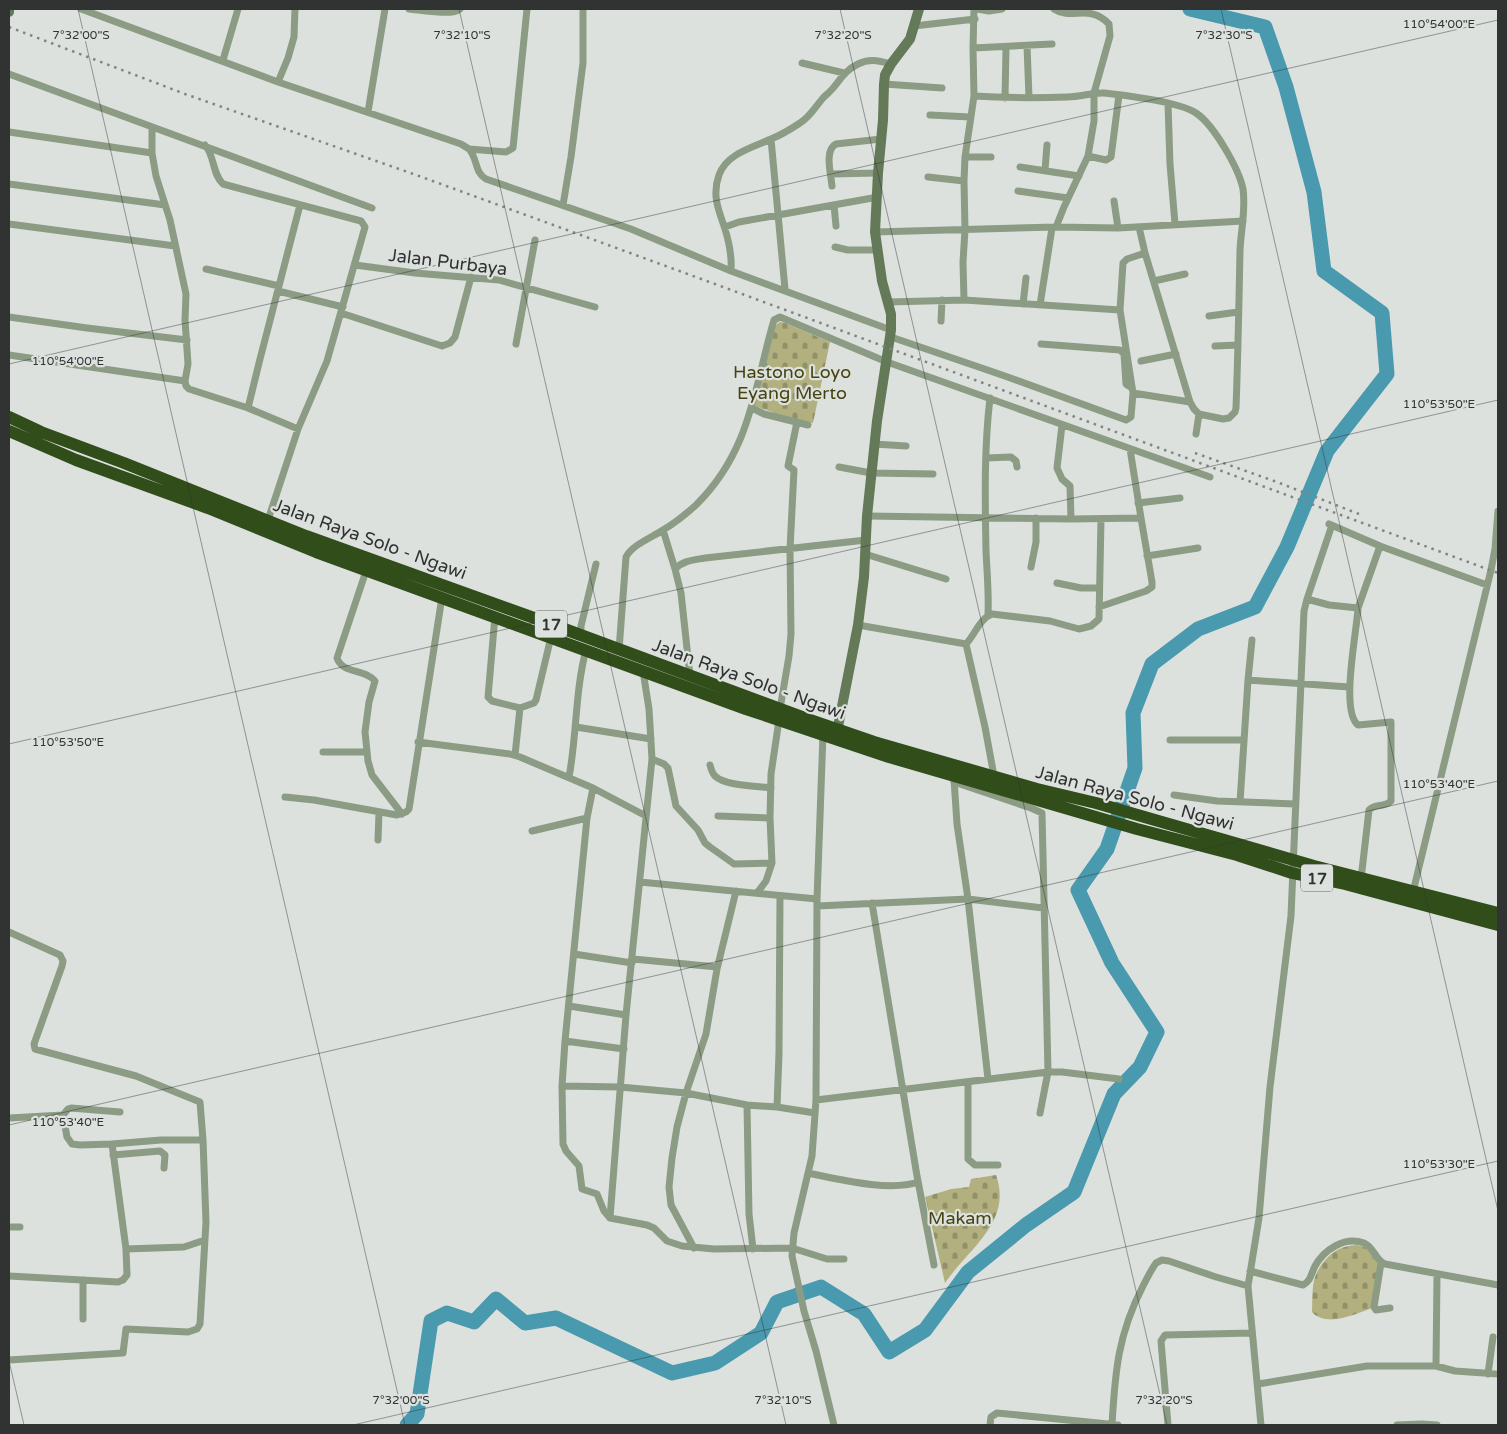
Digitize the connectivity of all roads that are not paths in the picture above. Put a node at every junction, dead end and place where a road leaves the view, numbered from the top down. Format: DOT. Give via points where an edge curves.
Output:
graph roads {
  1 [pos="80,9"];
  2 [pos="238,9"];
  3 [pos="295,9"];
  4 [pos="385,9"];
  5 [pos="409,9"];
  6 [pos="460,9"];
  7 [pos="527,9"];
  8 [pos="582,9"];
  9 [pos="919,9"];
  10 [pos="976,9"];
  11 [pos="1002,9"];
  12 [pos="1054,9"];
  13 [pos="974,20"];
  14 [pos="914,26"];
  15 [pos="1052,44"];
  16 [pos="1027,46"];
  17 [pos="973,48"];
  18 [pos="1006,48"];
  19 [pos="223,60"];
  20 [pos="802,64"];
  21 [pos="891,64"];
  22 [pos="844,73"];
  23 [pos="9,74"];
  24 [pos="278,82"];
  25 [pos="884,84"];
  26 [pos="942,88"];
  27 [pos="1094,94"];
  28 [pos="1119,95"];
  29 [pos="974,96"];
  30 [pos="1029,97"];
  31 [pos="1005,98"];
  32 [pos="1168,104"];
  33 [pos="368,112"];
  34 [pos="930,115"];
  35 [pos="970,117"];
  36 [pos="152,127"];
  37 [pos="9,132"];
  38 [pos="771,139"];
  39 [pos="881,139"];
  40 [pos="1048,145"];
  41 [pos="205,146"];
  42 [pos="469,149"];
  43 [pos="152,153"];
  44 [pos="1088,156"];
  45 [pos="965,157"];
  46 [pos="991,157"];
  47 [pos="1020,168"];
  48 [pos="1045,170"];
  49 [pos="878,173"];
  50 [pos="831,174"];
  51 [pos="1079,176"];
  52 [pos="928,177"];
  53 [pos="964,181"];
  54 [pos="9,184"];
  55 [pos="832,186"];
  56 [pos="1018,191"];
  57 [pos="878,197"];
  58 [pos="1068,198"];
  59 [pos="1114,201"];
  60 [pos="165,205"];
  61 [pos="300,205"];
  62 [pos="563,205"];
  63 [pos="834,205"];
  64 [pos="372,208"];
  65 [pos="778,215"];
  66 [pos="1243,221"];
  67 [pos="9,224"];
  68 [pos="1175,224"];
  69 [pos="836,226"];
  70 [pos="725,227"];
  71 [pos="1054,227"];
  72 [pos="1139,227"];
  73 [pos="1118,228"];
  74 [pos="965,230"];
  75 [pos="875,232"];
  76 [pos="535,240"];
  77 [pos="175,246"];
  78 [pos="835,247"];
  79 [pos="877,250"];
  80 [pos="1145,253"];
  81 [pos="355,265"];
  82 [pos="206,269"];
  83 [pos="731,271"];
  84 [pos="1186,274"];
  85 [pos="471,278"];
  86 [pos="1026,278"];
  87 [pos="1154,281"];
  88 [pos="525,288"];
  89 [pos="278,289"];
  90 [pos="785,290"];
  91 [pos="942,300"];
  92 [pos="964,300"];
  93 [pos="889,302"];
  94 [pos="1023,304"];
  95 [pos="595,306"];
  96 [pos="1040,306"];
  97 [pos="342,310"];
  98 [pos="1120,310"];
  99 [pos="1238,312"];
  100 [pos="1209,316"];
  101 [pos="9,317"];
  102 [pos="942,321"];
  103 [pos="891,333"];
  104 [pos="187,340"];
  105 [pos="516,344"];
  106 [pos="1041,344"];
  107 [pos="1215,346"];
  108 [pos="1238,346"];
  109 [pos="1176,354"];
  110 [pos="9,355"];
  111 [pos="1141,361"];
  112 [pos="887,362"];
  113 [pos="185,381"];
  114 [pos="1133,391"];
  115 [pos="990,398"];
  116 [pos="1190,402"];
  117 [pos="248,408"];
  118 [pos="752,408"];
  119 [pos="1200,414"];
  120 [pos="9,417"];
  121 [pos="797,422"];
  122 [pos="808,425"];
  123 [pos="1062,425"];
  124 [pos="298,429"];
  125 [pos="9,432"];
  126 [pos="1196,434"];
  127 [pos="874,444"];
  128 [pos="906,446"];
  129 [pos="1130,450"];
  130 [pos="986,458"];
  131 [pos="839,467"];
  132 [pos="1017,467"];
  133 [pos="871,473"];
  134 [pos="933,474"];
  135 [pos="1210,477"];
  136 [pos="1180,498"];
  137 [pos="1138,503"];
  138 [pos="1498,511"];
  139 [pos="867,516"];
  140 [pos="986,517"];
  141 [pos="1036,518"];
  142 [pos="1141,518"];
  143 [pos="1071,519"];
  144 [pos="1101,519"];
  145 [pos="268,520"];
  146 [pos="663,530"];
  147 [pos="866,540"];
  148 [pos="1380,546"];
  149 [pos="790,548"];
  150 [pos="1198,548"];
  151 [pos="865,554"];
  152 [pos="1147,556"];
  153 [pos="596,564"];
  154 [pos="1031,567"];
  155 [pos="675,569"];
  156 [pos="366,571"];
  157 [pos="946,579"];
  158 [pos="1058,583"];
  159 [pos="1487,585"];
  160 [pos="1100,588"];
  161 [pos="442,597"];
  162 [pos="1307,599"];
  163 [pos="1099,607"];
  164 [pos="1358,608"];
  165 [pos="988,615"];
  166 [pos="495,616"];
  167 [pos="858,625"];
  168 [pos="581,635"];
  169 [pos="551,637"];
  170 [pos="1252,640"];
  171 [pos="966,644"];
  172 [pos="586,650"];
  173 [pos="619,650"];
  174 [pos="643,670"];
  175 [pos="690,676"];
  176 [pos="1248,680"];
  177 [pos="1302,684"];
  178 [pos="1349,687"];
  179 [pos="520,708"];
  180 [pos="779,715"];
  181 [pos="576,727"];
  182 [pos="823,730"];
  183 [pos="836,734"];
  184 [pos="651,739"];
  185 [pos="1170,740"];
  186 [pos="1243,740"];
  187 [pos="418,742"];
  188 [pos="323,752"];
  189 [pos="366,752"];
  190 [pos="515,755"];
  191 [pos="652,759"];
  192 [pos="710,765"];
  193 [pos="994,776"];
  194 [pos="570,777"];
  195 [pos="954,779"];
  196 [pos="593,788"];
  197 [pos="771,788"];
  198 [pos="1174,795"];
  199 [pos="284,797"];
  200 [pos="1240,802"];
  201 [pos="1296,804"];
  202 [pos="379,812"];
  203 [pos="402,814"];
  204 [pos="646,816"];
  205 [pos="718,816"];
  206 [pos="587,818"];
  207 [pos="770,818"];
  208 [pos="532,830"];
  209 [pos="378,840"];
  210 [pos="772,863"];
  211 [pos="1293,866"];
  212 [pos="1361,879"];
  213 [pos="640,882"];
  214 [pos="736,891"];
  215 [pos="1413,892"];
  216 [pos="757,894"];
  217 [pos="780,896"];
  218 [pos="968,900"];
  219 [pos="817,902"];
  220 [pos="872,903"];
  221 [pos="1043,908"];
  222 [pos="1498,913"];
  223 [pos="1498,925"];
  224 [pos="9,932"];
  225 [pos="574,954"];
  226 [pos="632,961"];
  227 [pos="717,967"];
  228 [pos="569,1006"];
  229 [pos="626,1014"];
  230 [pos="565,1041"];
  231 [pos="624,1049"];
  232 [pos="1048,1072"];
  233 [pos="988,1079"];
  234 [pos="1119,1079"];
  235 [pos="968,1082"];
  236 [pos="562,1086"];
  237 [pos="620,1087"];
  238 [pos="903,1090"];
  239 [pos="686,1093"];
  240 [pos="816,1100"];
  241 [pos="748,1105"];
  242 [pos="777,1107"];
  243 [pos="120,1112"];
  244 [pos="815,1113"];
  245 [pos="1040,1113"];
  246 [pos="63,1114"];
  247 [pos="9,1118"];
  248 [pos="203,1140"];
  249 [pos="112,1144"];
  250 [pos="113,1156"];
  251 [pos="998,1165"];
  252 [pos="164,1168"];
  253 [pos="808,1173"];
  254 [pos="918,1182"];
  255 [pos="610,1218"];
  256 [pos="9,1226"];
  257 [pos="20,1227"];
  258 [pos="205,1240"];
  259 [pos="694,1248"];
  260 [pos="792,1248"];
  261 [pos="126,1249"];
  262 [pos="752,1249"];
  263 [pos="844,1259"];
  264 [pos="1382,1263"];
  265 [pos="934,1265"];
  266 [pos="1250,1271"];
  267 [pos="1437,1275"];
  268 [pos="9,1276"];
  269 [pos="83,1280"];
  270 [pos="1498,1285"];
  271 [pos="1248,1286"];
  272 [pos="1390,1308"];
  273 [pos="83,1319"];
  274 [pos="1252,1332"];
  275 [pos="1493,1337"];
  276 [pos="9,1360"];
  277 [pos="1436,1366"];
  278 [pos="1488,1374"];
  279 [pos="1498,1374"];
  280 [pos="1258,1384"];
  281 [pos="1048,1422"];
  282 [pos="834,1425"];
  283 [pos="990,1425"];
  284 [pos="1112,1425"];
  285 [pos="1118,1425"];
  286 [pos="1168,1425"];
  287 [pos="1261,1425"];
  288 [pos="1397,1425"];
  289 [pos="1436,1425"];
  1 -- 19 [label="street"];
  2 -- 19 [label="street"];
  3 -- 24 [label="street" via="294,37"];
  4 -- 33 [label="street"];
  5 -- 6 [label="street" via="457,12"];
  7 -- 42 [label="street" via="513,148 506,152"];
  8 -- 62 [label="street" via="582,78"];
  9 -- 14 [label="street"];
  10 -- 11 [label="street"];
  10 -- 13 [label="street"];
  12 -- 27 [label="street" via="1062,13 1098,14 1109,24 1110,36"];
  13 -- 14 [label="street"];
  13 -- 17 [label="street"];
  14 -- 21 [label="street" via="910,39"];
  15 -- 16 [label="street"];
  16 -- 18 [label="street"];
  16 -- 30 [label="street"];
  17 -- 18 [label="street"];
  17 -- 29 [label="street"];
  18 -- 31 [label="street"];
  19 -- 24 [label="street"];
  20 -- 22 [label="street"];
  21 -- 22 [label="street" via="865,61"];
  21 -- 25 [label="street"];
  22 -- 38 [label="street" via="834,89 803,121"];
  23 -- 36 [label="street"];
  24 -- 33 [label="street"];
  25 -- 26 [label="street"];
  25 -- 39 [label="street"];
  27 -- 28 [label="street"];
  27 -- 30 [label="street" via="1068,98"];
  27 -- 44 [label="street" via="1094,120"];
  28 -- 32 [label="street"];
  28 -- 44 [label="street" via="1111,157 1106,160"];
  29 -- 31 [label="street"];
  29 -- 35 [label="street"];
  30 -- 31 [label="street"];
  32 -- 66 [label="street" via="1198,114 1223,144 1240,177"];
  32 -- 68 [label="street"];
  33 -- 42 [label="street"];
  34 -- 35 [label="street"];
  35 -- 45 [label="street"];
  36 -- 41 [label="street"];
  36 -- 43 [label="street"];
  37 -- 43 [label="street"];
  38 -- 65 [label="street"];
  38 -- 70 [label="street" via="747,148 720,171 716,199"];
  39 -- 49 [label="street"];
  39 -- 50 [label="street" via="832,145 829,152"];
  40 -- 48 [label="street"];
  41 -- 61 [label="street" via="223,184"];
  41 -- 64 [label="street"];
  42 -- 62 [label="street" via="478,173 483,177"];
  43 -- 60 [label="street"];
  44 -- 51 [label="street"];
  45 -- 46 [label="street"];
  45 -- 53 [label="street"];
  47 -- 48 [label="street"];
  48 -- 51 [label="street"];
  49 -- 50 [label="street"];
  49 -- 57 [label="street"];
  50 -- 55 [label="street"];
  51 -- 58 [label="street"];
  52 -- 53 [label="street"];
  53 -- 74 [label="street"];
  54 -- 60 [label="street"];
  56 -- 58 [label="street"];
  57 -- 63 [label="street"];
  57 -- 75 [label="street"];
  58 -- 71 [label="street"];
  59 -- 73 [label="street"];
  60 -- 77 [label="street"];
  61 -- 81 [label="street" via="364,222 365,230"];
  61 -- 89 [label="street"];
  62 -- 83 [label="street" via="631,229"];
  63 -- 65 [label="street"];
  63 -- 69 [label="street"];
  65 -- 70 [label="street"];
  65 -- 90 [label="street"];
  66 -- 68 [label="street"];
  66 -- 99 [label="street"];
  67 -- 77 [label="street"];
  68 -- 72 [label="street"];
  70 -- 83 [label="street" via="732,257"];
  71 -- 73 [label="street"];
  71 -- 74 [label="street"];
  71 -- 96 [label="street"];
  72 -- 73 [label="street"];
  72 -- 80 [label="street"];
  74 -- 75 [label="street"];
  74 -- 92 [label="street"];
  75 -- 79 [label="street"];
  76 -- 88 [label="street"];
  77 -- 104 [label="street" via="186,294"];
  78 -- 79 [label="street"];
  79 -- 93 [label="street"];
  80 -- 87 [label="street"];
  80 -- 98 [label="street" via="1124,263"];
  81 -- 85 [label="street, Jalan Purbaya"];
  81 -- 97 [label="street"];
  82 -- 89 [label="street"];
  83 -- 90 [label="street"];
  84 -- 87 [label="street"];
  85 -- 88 [label="street, Jalan Purbaya" via="499,280"];
  85 -- 97 [label="street" via="455,337 442,346"];
  86 -- 94 [label="street"];
  87 -- 109 [label="street"];
  88 -- 95 [label="street, Jalan Purbaya"];
  88 -- 105 [label="street"];
  89 -- 97 [label="street"];
  89 -- 117 [label="street"];
  90 -- 103 [label="street"];
  91 -- 92 [label="street"];
  91 -- 93 [label="street"];
  91 -- 102 [label="street"];
  92 -- 94 [label="street"];
  93 -- 103 [label="street"];
  94 -- 96 [label="street"];
  96 -- 98 [label="street"];
  97 -- 124 [label="street" via="326,361"];
  98 -- 114 [label="street"];
  99 -- 100 [label="street"];
  99 -- 108 [label="street"];
  101 -- 104 [label="street"];
  103 -- 112 [label="street"];
  103 -- 114 [label="street" via="1126,420 1131,417"];
  104 -- 113 [label="street"];
  106 -- 114 [label="street" via="1120,350 1124,354 1126,384"];
  107 -- 108 [label="street"];
  108 -- 119 [label="street" via="1235,412 1222,419"];
  109 -- 111 [label="street"];
  109 -- 116 [label="street"];
  110 -- 113 [label="street"];
  112 -- 115 [label="street"];
  112 -- 118 [label="street" via="776,318"];
  112 -- 127 [label="street"];
  113 -- 117 [label="street" via="189,389"];
  114 -- 116 [label="street"];
  115 -- 123 [label="street"];
  115 -- 130 [label="street"];
  116 -- 119 [label="street"];
  117 -- 124 [label="street"];
  118 -- 121 [label="street"];
  118 -- 146 [label="street" via="744,434 717,480 696,505"];
  119 -- 126 [label="street"];
  120 -- 145 [label="highway, Jalan Raya Solo - Ngawi / 17"];
  121 -- 122 [label="street"];
  121 -- 149 [label="street" via="788,466 794,470"];
  123 -- 129 [label="street"];
  123 -- 143 [label="street" via="1057,468 1070,486"];
  124 -- 145 [label="street"];
  125 -- 156 [label="highway, Jalan Raya Solo - Ngawi / 17"];
  127 -- 128 [label="street"];
  127 -- 133 [label="street"];
  129 -- 135 [label="street"];
  129 -- 137 [label="street"];
  130 -- 132 [label="street" via="1011,457"];
  130 -- 140 [label="street"];
  131 -- 133 [label="street"];
  133 -- 134 [label="street"];
  133 -- 139 [label="street"];
  136 -- 137 [label="street"];
  137 -- 142 [label="street"];
  138 -- 159 [label="street" via="1495,549"];
  139 -- 140 [label="street"];
  139 -- 147 [label="street"];
  140 -- 141 [label="street"];
  140 -- 165 [label="street"];
  141 -- 143 [label="street"];
  141 -- 154 [label="street"];
  142 -- 144 [label="street"];
  142 -- 152 [label="street"];
  143 -- 144 [label="street"];
  144 -- 160 [label="street"];
  145 -- 168 [label="highway, Jalan Raya Solo - Ngawi / 17"];
  146 -- 155 [label="street"];
  146 -- 173 [label="street" via="626,557"];
  147 -- 149 [label="street"];
  147 -- 151 [label="street"];
  148 -- 159 [label="street"];
  148 -- 162 [label="street" via="1331,525"];
  148 -- 164 [label="street"];
  149 -- 155 [label="street" via="686,562"];
  149 -- 180 [label="street" via="791,634"];
  150 -- 152 [label="street"];
  151 -- 157 [label="street"];
  151 -- 167 [label="street"];
  152 -- 163 [label="street" via="1152,588"];
  153 -- 168 [label="street"];
  155 -- 175 [label="street"];
  156 -- 161 [label="highway, Jalan Raya Solo - Ngawi / 17"];
  156 -- 189 [label="street" via="337,658 342,666 367,674 375,681 367,716"];
  158 -- 160 [label="street"];
  159 -- 215 [label="street"];
  160 -- 163 [label="street"];
  161 -- 166 [label="highway, Jalan Raya Solo - Ngawi / 17"];
  161 -- 187 [label="street"];
  162 -- 164 [label="street"];
  162 -- 177 [label="street"];
  163 -- 165 [label="street" via="1096,624 1078,629 1050,621"];
  164 -- 178 [label="street"];
  165 -- 171 [label="street"];
  166 -- 169 [label="highway, Jalan Raya Solo - Ngawi / 17"];
  166 -- 179 [label="street" via="488,698"];
  167 -- 171 [label="street"];
  167 -- 183 [label="street"];
  168 -- 173 [label="highway, Jalan Raya Solo - Ngawi / 17"];
  169 -- 172 [label="highway, Jalan Raya Solo - Ngawi / 17"];
  169 -- 179 [label="street" via="536,700"];
  170 -- 176 [label="street"];
  171 -- 193 [label="street"];
  172 -- 174 [label="highway, Jalan Raya Solo - Ngawi / 17"];
  172 -- 181 [label="street"];
  173 -- 175 [label="highway, Jalan Raya Solo - Ngawi / 17"];
  174 -- 180 [label="highway, Jalan Raya Solo - Ngawi / 17"];
  174 -- 184 [label="street"];
  175 -- 180 [label="highway, Jalan Raya Solo - Ngawi / 17"];
  176 -- 177 [label="street"];
  176 -- 186 [label="street"];
  177 -- 178 [label="street"];
  177 -- 201 [label="street"];
  178 -- 212 [label="street" via="1350,711 1355,723 1391,722 1391,801 1369,810"];
  179 -- 190 [label="street"];
  180 -- 182 [label="highway, Jalan Raya Solo - Ngawi / 17"];
  180 -- 197 [label="street"];
  181 -- 184 [label="street"];
  181 -- 194 [label="street"];
  182 -- 183 [label="highway, Jalan Raya Solo - Ngawi / 17"];
  182 -- 219 [label="street"];
  183 -- 193 [label="highway, Jalan Raya Solo - Ngawi / 17"];
  183 -- 195 [label="highway, Jalan Raya Solo - Ngawi / 17"];
  184 -- 191 [label="street"];
  185 -- 186 [label="street"];
  186 -- 200 [label="street"];
  187 -- 190 [label="street"];
  187 -- 203 [label="street" via="411,802"];
  188 -- 189 [label="street"];
  189 -- 203 [label="street" via="372,775"];
  190 -- 194 [label="street"];
  191 -- 204 [label="street"];
  191 -- 210 [label="street" via="668,768 676,806 698,830 705,843 734,864"];
  192 -- 197 [label="street" via="716,778"];
  193 -- 211 [label="highway, Jalan Raya Solo - Ngawi / 17" via="1143,817"];
  194 -- 196 [label="street"];
  195 -- 211 [label="highway, Jalan Raya Solo - Ngawi / 17" via="1237,855"];
  195 -- 218 [label="street"];
  195 -- 221 [label="street" via="1042,813"];
  196 -- 204 [label="street"];
  196 -- 206 [label="street"];
  197 -- 207 [label="street"];
  198 -- 200 [label="street"];
  199 -- 202 [label="street"];
  200 -- 201 [label="street"];
  201 -- 211 [label="street"];
  202 -- 203 [label="street"];
  202 -- 209 [label="street"];
  204 -- 213 [label="street"];
  205 -- 207 [label="street"];
  206 -- 208 [label="street"];
  206 -- 225 [label="street"];
  207 -- 210 [label="street"];
  210 -- 216 [label="street"];
  211 -- 212 [label="highway, Jalan Raya Solo - Ngawi / 17"];
  211 -- 223 [label="highway, Jalan Raya Solo - Ngawi / 17" via="1346,884"];
  211 -- 266 [label="street" via="1291,916 1270,1087 1265,1166"];
  212 -- 215 [label="highway, Jalan Raya Solo - Ngawi / 17"];
  213 -- 214 [label="street"];
  213 -- 226 [label="street"];
  214 -- 216 [label="street"];
  214 -- 227 [label="street"];
  215 -- 222 [label="highway, Jalan Raya Solo - Ngawi / 17"];
  216 -- 217 [label="street"];
  217 -- 219 [label="street"];
  217 -- 242 [label="street"];
  218 -- 220 [label="street"];
  218 -- 221 [label="street"];
  218 -- 233 [label="street"];
  219 -- 220 [label="street"];
  219 -- 240 [label="street"];
  220 -- 238 [label="street"];
  221 -- 232 [label="street"];
  224 -- 248 [label="street" via="60,955 63,961 34,1044 36,1049 136,1076 200,1102"];
  225 -- 226 [label="street"];
  225 -- 228 [label="street"];
  226 -- 227 [label="street"];
  226 -- 229 [label="street"];
  227 -- 239 [label="street" via="706,1034"];
  228 -- 229 [label="street"];
  228 -- 230 [label="street"];
  229 -- 231 [label="street"];
  230 -- 231 [label="street"];
  230 -- 236 [label="street"];
  231 -- 237 [label="street"];
  232 -- 233 [label="street"];
  232 -- 234 [label="street"];
  232 -- 245 [label="street"];
  233 -- 235 [label="street"];
  235 -- 238 [label="street"];
  235 -- 251 [label="street" via="968,1159 974,1165"];
  236 -- 237 [label="street"];
  236 -- 255 [label="street" via="564,1147 578,1166 582,1189 597,1194"];
  237 -- 239 [label="street"];
  237 -- 255 [label="street"];
  238 -- 240 [label="street"];
  238 -- 254 [label="street"];
  239 -- 241 [label="street"];
  239 -- 259 [label="street" via="672,1158 670,1199"];
  240 -- 244 [label="street"];
  241 -- 242 [label="street"];
  241 -- 262 [label="street"];
  242 -- 244 [label="street"];
  243 -- 246 [label="street" via="71,1108"];
  244 -- 253 [label="street"];
  246 -- 247 [label="street"];
  246 -- 249 [label="street" via="67,1137 72,1144"];
  248 -- 249 [label="street"];
  248 -- 258 [label="street"];
  249 -- 250 [label="street"];
  250 -- 252 [label="street" via="163,1152"];
  250 -- 261 [label="street"];
  253 -- 254 [label="street" via="871,1184"];
  253 -- 260 [label="street"];
  254 -- 265 [label="street"];
  255 -- 259 [label="street" via="654,1228 673,1244"];
  256 -- 257 [label="street"];
  258 -- 261 [label="street" via="184,1247"];
  258 -- 276 [label="street" via="200,1324 197,1329 188,1332 126,1329 123,1353"];
  259 -- 262 [label="street"];
  260 -- 262 [label="street"];
  260 -- 263 [label="street" via="827,1259"];
  260 -- 282 [label="street" via="792,1263"];
  261 -- 269 [label="street" via="127,1275 123,1280"];
  264 -- 266 [label="street" via="1367,1245 1348,1242 1336,1245 1326,1253 1316,1264 1309,1281 1303,1285"];
  264 -- 267 [label="street"];
  264 -- 272 [label="street" via="1374,1307 1376,1310"];
  266 -- 271 [label="street"];
  267 -- 270 [label="street"];
  267 -- 277 [label="street"];
  268 -- 269 [label="street"];
  269 -- 273 [label="street"];
  271 -- 274 [label="street"];
  271 -- 284 [label="street" via="1169,1261 1156,1263 1124,1330"];
  274 -- 280 [label="street"];
  274 -- 286 [label="street" via="1164,1334 1161,1341"];
  275 -- 278 [label="street"];
  277 -- 278 [label="street"];
  277 -- 280 [label="street" via="1367,1366"];
  278 -- 279 [label="street"];
  280 -- 287 [label="street"];
  281 -- 283 [label="street" via="998,1413 991,1417"];
  281 -- 284 [label="street"];
  284 -- 285 [label="street"];
  288 -- 289 [label="street"];
}
